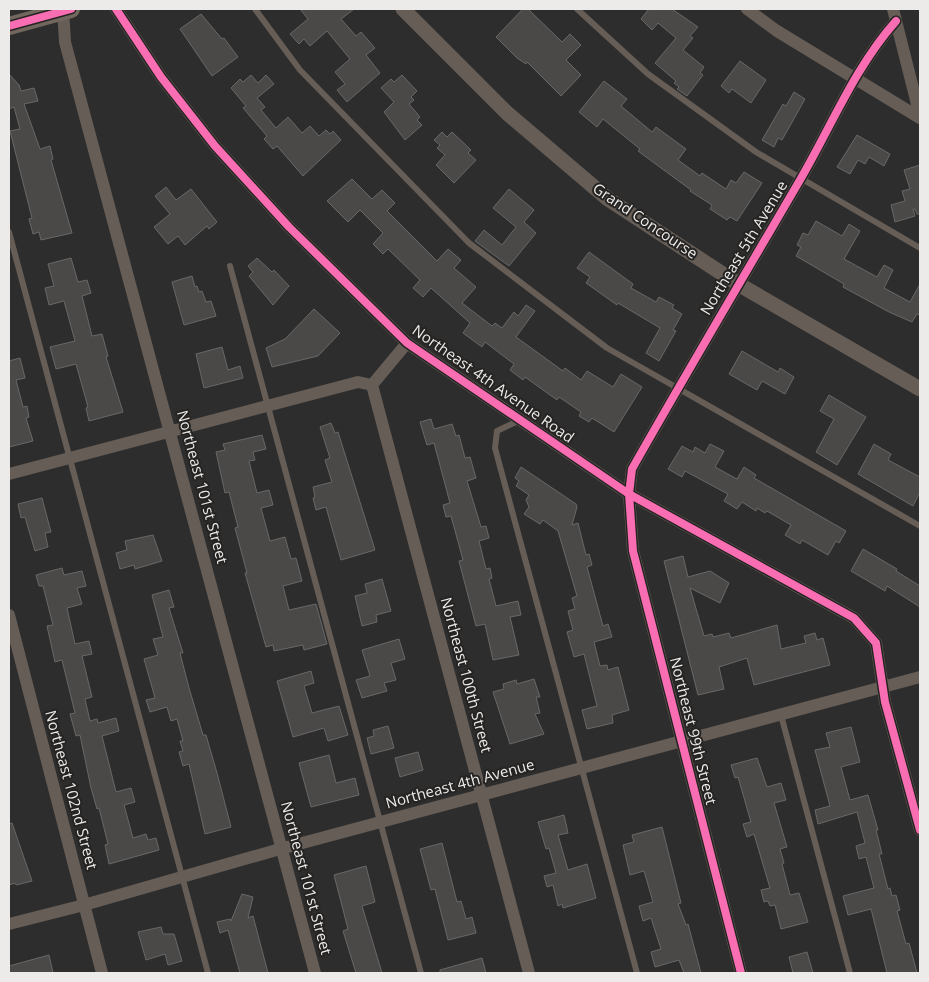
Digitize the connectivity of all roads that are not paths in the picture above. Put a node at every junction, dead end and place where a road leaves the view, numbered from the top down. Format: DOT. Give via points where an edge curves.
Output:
graph roads {
  1 [pos="116,9"];
  2 [pos="256,9"];
  3 [pos="403,9"];
  4 [pos="577,9"];
  5 [pos="748,9"];
  6 [pos="65,10"];
  7 [pos="895,15"];
  8 [pos="9,26"];
  9 [pos="856,79"];
  10 [pos="920,117"];
  11 [pos="800,180"];
  12 [pos="9,232"];
  13 [pos="920,248"];
  14 [pos="230,266"];
  15 [pos="738,284"];
  16 [pos="408,343"];
  17 [pos="372,385"];
  18 [pos="678,388"];
  19 [pos="920,389"];
  20 [pos="267,405"];
  21 [pos="520,420"];
  22 [pos="170,431"];
  23 [pos="70,458"];
  24 [pos="9,474"];
  25 [pos="629,494"];
  26 [pos="920,526"];
  27 [pos="9,615"];
  28 [pos="920,677"];
  29 [pos="883,687"];
  30 [pos="781,715"];
  31 [pos="681,741"];
  32 [pos="583,768"];
  33 [pos="481,796"];
  34 [pos="380,822"];
  35 [pos="920,830"];
  36 [pos="280,849"];
  37 [pos="182,877"];
  38 [pos="84,905"];
  39 [pos="9,924"];
  40 [pos="102,973"];
  41 [pos="208,973"];
  42 [pos="315,973"];
  43 [pos="421,973"];
  44 [pos="529,973"];
  45 [pos="637,973"];
  46 [pos="741,973"];
  47 [pos="850,973"];
  1 -- 16 [label="street, Northeast 4th Avenue Road" via="161,77 215,146 290,227"];
  2 -- 18 [label="lane" via="300,70 469,243 607,348"];
  3 -- 15 [label="street, Grand Concourse" via="507,113 608,200"];
  4 -- 11 [label="lane" via="648,74"];
  5 -- 9 [label="street" via="777,31"];
  6 -- 8 [label="main road"];
  6 -- 22 [label="street, Northeast 101st Street" via="65,42"];
  7 -- 9 [label="street, Northeast 5th Avenue"];
  7 -- 10 [label="street"];
  9 -- 10 [label="street"];
  9 -- 11 [label="street, Northeast 5th Avenue"];
  11 -- 13 [label="lane"];
  11 -- 15 [label="street, Northeast 5th Avenue"];
  12 -- 23 [label="lane"];
  14 -- 20 [label="lane"];
  15 -- 18 [label="street, Northeast 5th Avenue"];
  15 -- 19 [label="street, Grand Concourse"];
  16 -- 17 [label="street"];
  16 -- 21 [label="street, Northeast 4th Avenue Road"];
  17 -- 20 [label="street" via="358,382"];
  17 -- 33 [label="street, Northeast 100th Street"];
  18 -- 25 [label="street, Northeast 5th Avenue" via="632,469"];
  18 -- 26 [label="lane"];
  20 -- 22 [label="street"];
  20 -- 34 [label="lane"];
  21 -- 25 [label="street, Northeast 4th Avenue Road"];
  21 -- 32 [label="lane" via="497,430 494,448"];
  22 -- 23 [label="street"];
  22 -- 36 [label="street, Northeast 101st Street"];
  23 -- 24 [label="street"];
  23 -- 37 [label="lane"];
  25 -- 29 [label="street, Northeast 4th Avenue Road" via="854,618 876,643"];
  25 -- 31 [label="street, Northeast 99th Street" via="633,551"];
  27 -- 38 [label="street, Northeast 102nd Street"];
  28 -- 29 [label="street, Northeast 4th Avenue"];
  29 -- 30 [label="street, Northeast 4th Avenue"];
  29 -- 35 [label="street, Northeast 4th Avenue Road"];
  30 -- 31 [label="street, Northeast 4th Avenue"];
  30 -- 47 [label="lane"];
  31 -- 32 [label="street, Northeast 4th Avenue"];
  31 -- 46 [label="street, Northeast 99th Street"];
  32 -- 33 [label="street, Northeast 4th Avenue"];
  32 -- 45 [label="lane"];
  33 -- 34 [label="street, Northeast 4th Avenue"];
  33 -- 44 [label="street, Northeast 100th Street"];
  34 -- 36 [label="street, Northeast 4th Avenue"];
  34 -- 43 [label="lane"];
  36 -- 37 [label="street, Northeast 4th Avenue"];
  36 -- 42 [label="street, Northeast 101st Street"];
  37 -- 38 [label="street, Northeast 4th Avenue"];
  37 -- 41 [label="lane"];
  38 -- 39 [label="street, Northeast 4th Avenue"];
  38 -- 40 [label="street, Northeast 102nd Street"];
}
